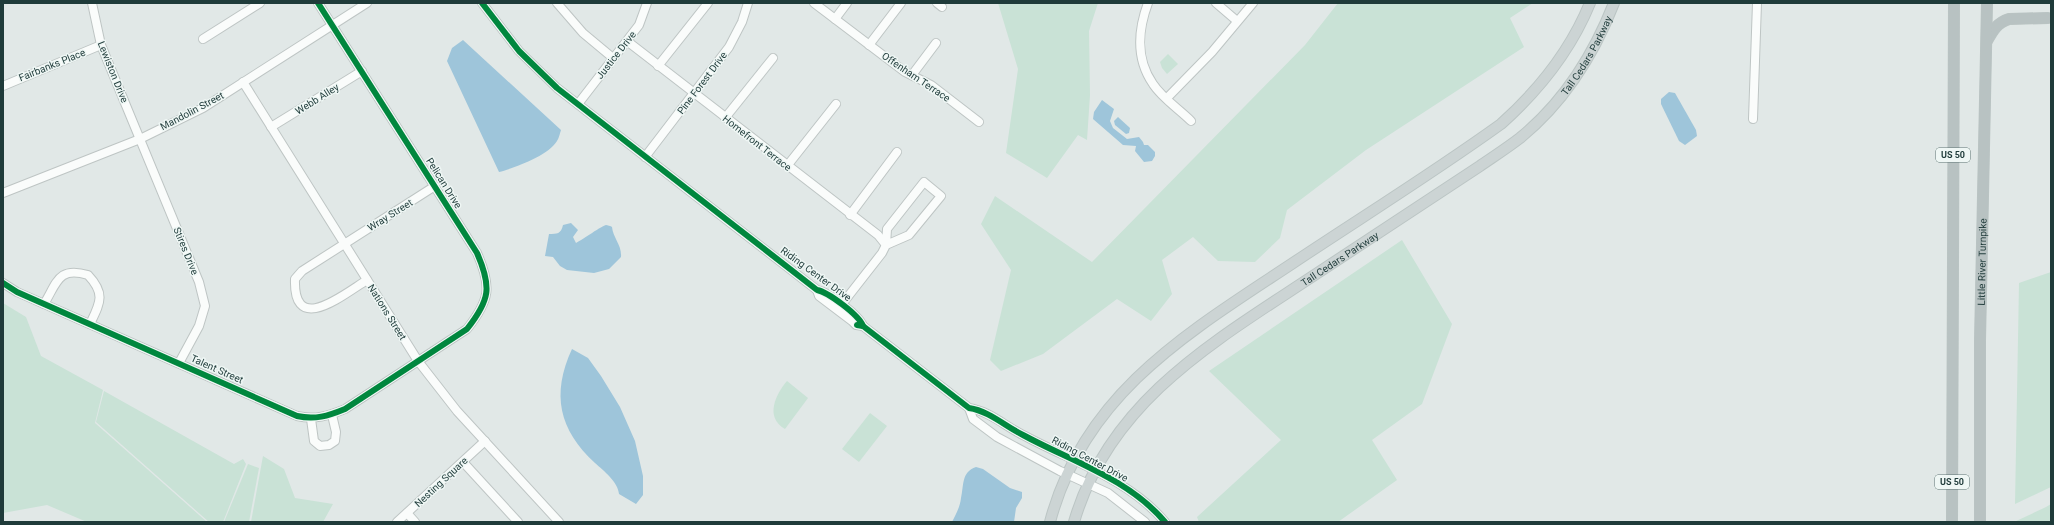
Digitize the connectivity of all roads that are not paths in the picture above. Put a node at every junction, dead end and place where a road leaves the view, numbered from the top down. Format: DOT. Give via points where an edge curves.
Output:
graph roads {
  1 [pos="92,3"];
  2 [pos="260,3"];
  3 [pos="318,3"];
  4 [pos="367,3"];
  5 [pos="482,3"];
  6 [pos="557,3"];
  7 [pos="647,3"];
  8 [pos="708,3"];
  9 [pos="748,3"];
  10 [pos="814,3"];
  11 [pos="847,3"];
  12 [pos="901,3"];
  13 [pos="1148,3"];
  14 [pos="1216,3"];
  15 [pos="1253,3"];
  16 [pos="1590,3"];
  17 [pos="1614,3"];
  18 [pos="1757,3"];
  19 [pos="1954,3"];
  20 [pos="1986,3"];
  21 [pos="2049,17"];
  22 [pos="835,19"];
  23 [pos="1237,21"];
  24 [pos="332,25"];
  25 [pos="203,39"];
  26 [pos="627,41"];
  27 [pos="936,42"];
  28 [pos="1987,42"];
  29 [pos="101,45"];
  30 [pos="869,45"];
  31 [pos="614,58"];
  32 [pos="773,58"];
  33 [pos="658,66"];
  34 [pos="362,70"];
  35 [pos="912,75"];
  36 [pos="4,82"];
  37 [pos="243,82"];
  38 [pos="694,94"];
  39 [pos="1167,98"];
  40 [pos="578,104"];
  41 [pos="836,104"];
  42 [pos="725,118"];
  43 [pos="1753,119"];
  44 [pos="1191,121"];
  45 [pos="979,122"];
  46 [pos="271,127"];
  47 [pos="140,138"];
  48 [pos="897,152"];
  49 [pos="644,157"];
  50 [pos="787,166"];
  51 [pos="435,186"];
  52 [pos="3,193"];
  53 [pos="850,215"];
  54 [pos="344,243"];
  55 [pos="886,245"];
  56 [pos="367,280"];
  57 [pos="3,283"];
  58 [pos="817,290"];
  59 [pos="44,304"];
  60 [pos="840,306"];
  61 [pos="90,324"];
  62 [pos="863,326"];
  63 [pos="418,361"];
  64 [pos="179,363"];
  65 [pos="969,408"];
  66 [pos="332,415"];
  67 [pos="311,419"];
  68 [pos="485,441"];
  69 [pos="1075,461"];
  70 [pos="463,462"];
  71 [pos="1096,471"];
  72 [pos="1068,475"];
  73 [pos="1089,485"];
  74 [pos="406,513"];
  75 [pos="397,522"];
  76 [pos="414,522"];
  77 [pos="518,522"];
  78 [pos="559,522"];
  79 [pos="1050,522"];
  80 [pos="1074,522"];
  81 [pos="1145,522"];
  82 [pos="1165,522"];
  83 [pos="1952,522"];
  84 [pos="1980,522"];
  1 -- 29 [label="street, Lewiston Drive"];
  2 -- 25 [label="street"];
  3 -- 24 [label="street, Pelican Drive"];
  4 -- 24 [label="street, Mandolin Street"];
  5 -- 40 [label="street, Riding Center Drive" via="537,70"];
  6 -- 31 [label="street" via="583,33"];
  7 -- 26 [label="street, Justice Drive" via="639,25"];
  8 -- 33 [label="street"];
  9 -- 38 [label="street, Pine Forest Drive" via="734,38"];
  10 -- 22 [label="street, Offenham Terrace"];
  11 -- 22 [label="street"];
  12 -- 30 [label="street"];
  13 -- 39 [label="street" via="1140,27 1141,50 1150,80"];
  14 -- 23 [label="street"];
  15 -- 23 [label="street"];
  16 -- 69 [label="main road, Tall Cedars Parkway" via="1578,30 1556,66 1510,116 1475,143 1180,340 1120,394 1094,427"];
  17 -- 71 [label="main road, Tall Cedars Parkway" via="1582,68 1538,122 1480,166 1228,332 1177,370 1136,409 1103,456"];
  18 -- 43 [label="street"];
  19 -- 83 [label="highway, US 50"];
  20 -- 28 [label="highway, Little River Turnpike / US 50"];
  21 -- 28 [label="highway" via="2004,20 1992,30"];
  22 -- 30 [label="street, Offenham Terrace"];
  23 -- 39 [label="street" via="1212,52"];
  24 -- 34 [label="street, Pelican Drive"];
  24 -- 37 [label="street, Mandolin Street"];
  26 -- 31 [label="street, Justice Drive"];
  26 -- 33 [label="street, Homefront Terrace"];
  27 -- 35 [label="street"];
  28 -- 84 [label="highway, Little River Turnpike / US 50" via="1980,325"];
  29 -- 36 [label="street, Fairbanks Place"];
  29 -- 47 [label="street, Lewiston Drive"];
  30 -- 35 [label="street, Offenham Terrace" via="904,72"];
  31 -- 40 [label="street, Justice Drive"];
  32 -- 42 [label="street"];
  33 -- 38 [label="street, Homefront Terrace"];
  34 -- 46 [label="street, Webb Alley"];
  34 -- 51 [label="street, Pelican Drive"];
  35 -- 45 [label="street, Offenham Terrace" via="931,85"];
  37 -- 46 [label="street, Nations Street"];
  37 -- 47 [label="street, Mandolin Street" via="203,108"];
  38 -- 42 [label="street, Homefront Terrace"];
  38 -- 49 [label="street, Pine Forest Drive"];
  39 -- 44 [label="street"];
  40 -- 49 [label="street, Riding Center Drive"];
  41 -- 50 [label="street"];
  42 -- 50 [label="street, Homefront Terrace"];
  46 -- 54 [label="street, Nations Street"];
  47 -- 52 [label="street, Mandolin Street"];
  47 -- 64 [label="street, Stires Drive" via="199,282 205,306 199,326"];
  48 -- 53 [label="street"];
  49 -- 58 [label="street, Riding Center Drive"];
  50 -- 53 [label="street, Homefront Terrace"];
  51 -- 54 [label="street, Wray Street"];
  51 -- 63 [label="street, Pelican Drive" via="477,253 486,274 487,292 479,314 468,329"];
  53 -- 55 [label="street, Homefront Terrace" via="878,235"];
  54 -- 56 [label="street, Nations Street"];
  54 -- 56 [label="street, Wray Street" via="302,271 295,279 298,299 304,306 314,310"];
  55 -- 55 [label="street" via="909,235 941,196 924,182 887,229"];
  55 -- 60 [label="street"];
  56 -- 63 [label="street, Nations Street"];
  57 -- 59 [label="street, Talent Street"];
  58 -- 60 [label="street, Riding Center Drive" via="824,291"];
  58 -- 62 [label="street, Riding Center Drive" via="819,296 856,325"];
  59 -- 61 [label="street, Talent Street"];
  59 -- 61 [label="street" via="62,276 70,272 88,275 100,291 101,302"];
  60 -- 62 [label="street, Riding Center Drive" via="861,320"];
  61 -- 64 [label="street, Talent Street"];
  62 -- 65 [label="street, Riding Center Drive"];
  63 -- 66 [label="street, Talent Street"];
  63 -- 68 [label="street, Nations Street" via="446,398"];
  64 -- 67 [label="street, Talent Street" via="296,416"];
  65 -- 69 [label="street, Riding Center Drive" via="982,410 1024,436"];
  65 -- 72 [label="street, Riding Center Drive" via="973,419 981,426"];
  66 -- 67 [label="street, Talent Street"];
  66 -- 67 [label="street" via="336,432 335,441 329,445 320,446 314,441"];
  68 -- 70 [label="street, Nesting Square"];
  68 -- 78 [label="street, Nations Street"];
  69 -- 71 [label="street, Riding Center Drive"];
  69 -- 72 [label="main road, Tall Cedars Parkway"];
  70 -- 74 [label="street, Nesting Square"];
  70 -- 77 [label="street"];
  71 -- 73 [label="main road, Tall Cedars Parkway"];
  71 -- 82 [label="street, Riding Center Drive" via="1136,495"];
  72 -- 73 [label="street, Riding Center Drive"];
  72 -- 79 [label="main road, Tall Cedars Parkway"];
  73 -- 80 [label="main road, Tall Cedars Parkway"];
  73 -- 81 [label="street, Riding Center Drive" via="1123,503"];
  74 -- 75 [label="street, Nesting Square"];
  74 -- 76 [label="street"];
}
